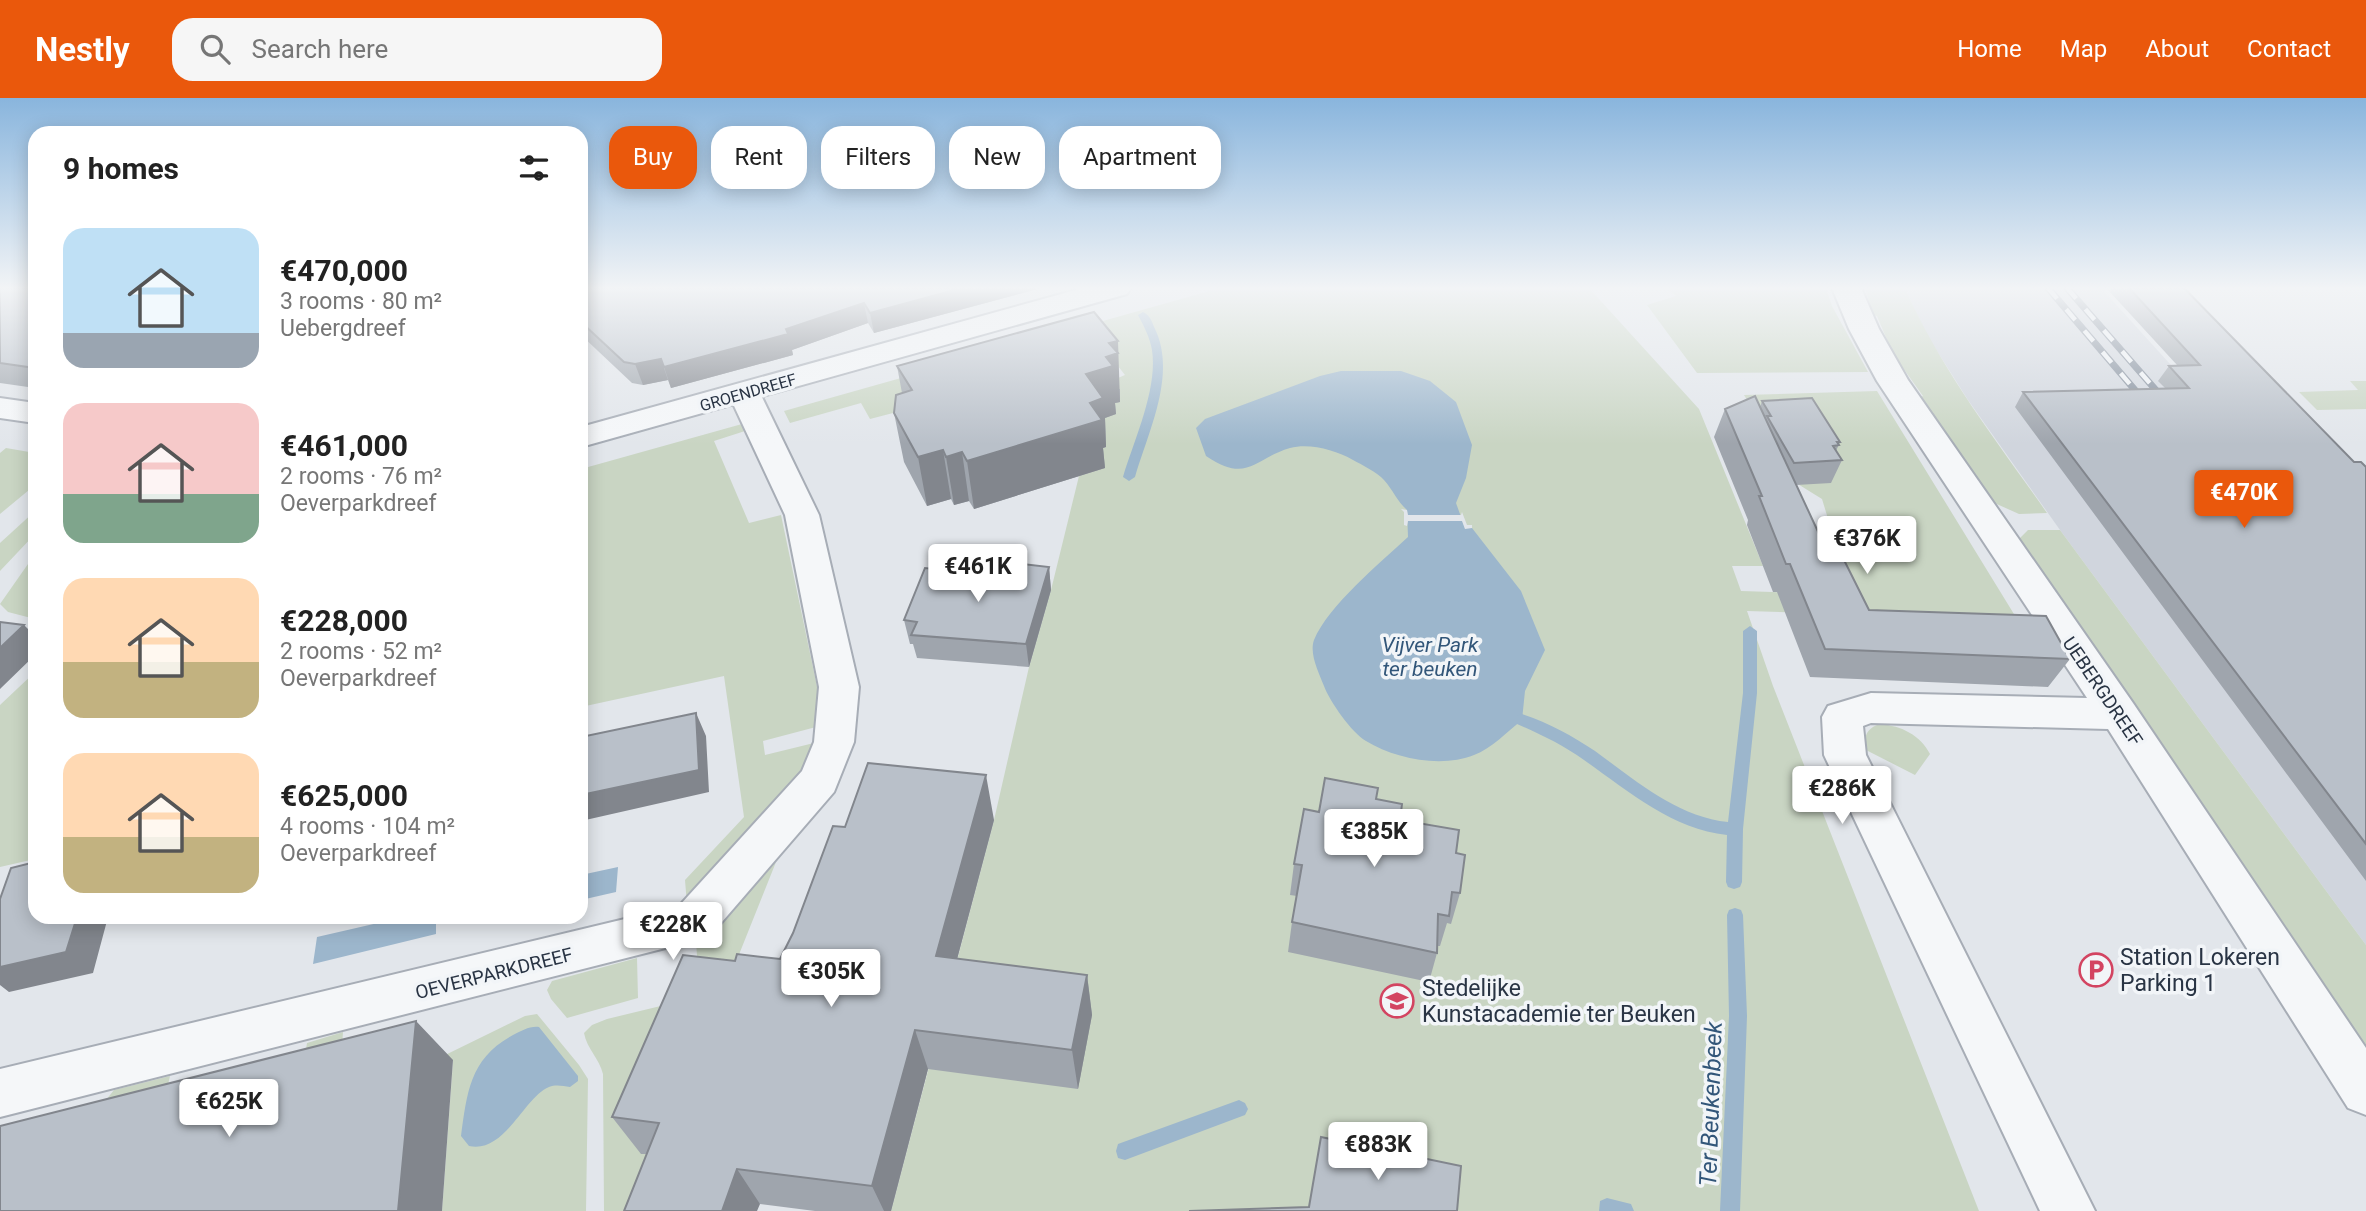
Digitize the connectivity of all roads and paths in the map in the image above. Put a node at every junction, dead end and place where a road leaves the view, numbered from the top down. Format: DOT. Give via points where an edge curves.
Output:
graph roads {
  1 [pos="932,340"];
  2 [pos="1870,340"];
  3 [pos="744,393"];
  4 [pos="0,408"];
  5 [pos="28,412"];
  6 [pos="588,435"];
  7 [pos="2119,715"];
  8 [pos="2366,1091"];
  9 [pos="0,1093"];
  10 [pos="2068,1211"];
  1 -- 3 [label="street, GROENDREEF"];
  2 -- 7 [label="street, UEBERGDREEF" via="1893,381"];
  3 -- 6 [label="street, GROENDREEF"];
  3 -- 9 [label="street, OEVERPARKDREEF" via="802,515 839,687 834,743 819,780 693,923"];
  4 -- 5 [label="street"];
  7 -- 8 [label="street, UEBERGDREEF"];
  7 -- 10 [label="street" via="1871,708 1842,717 1845,755"];
}
